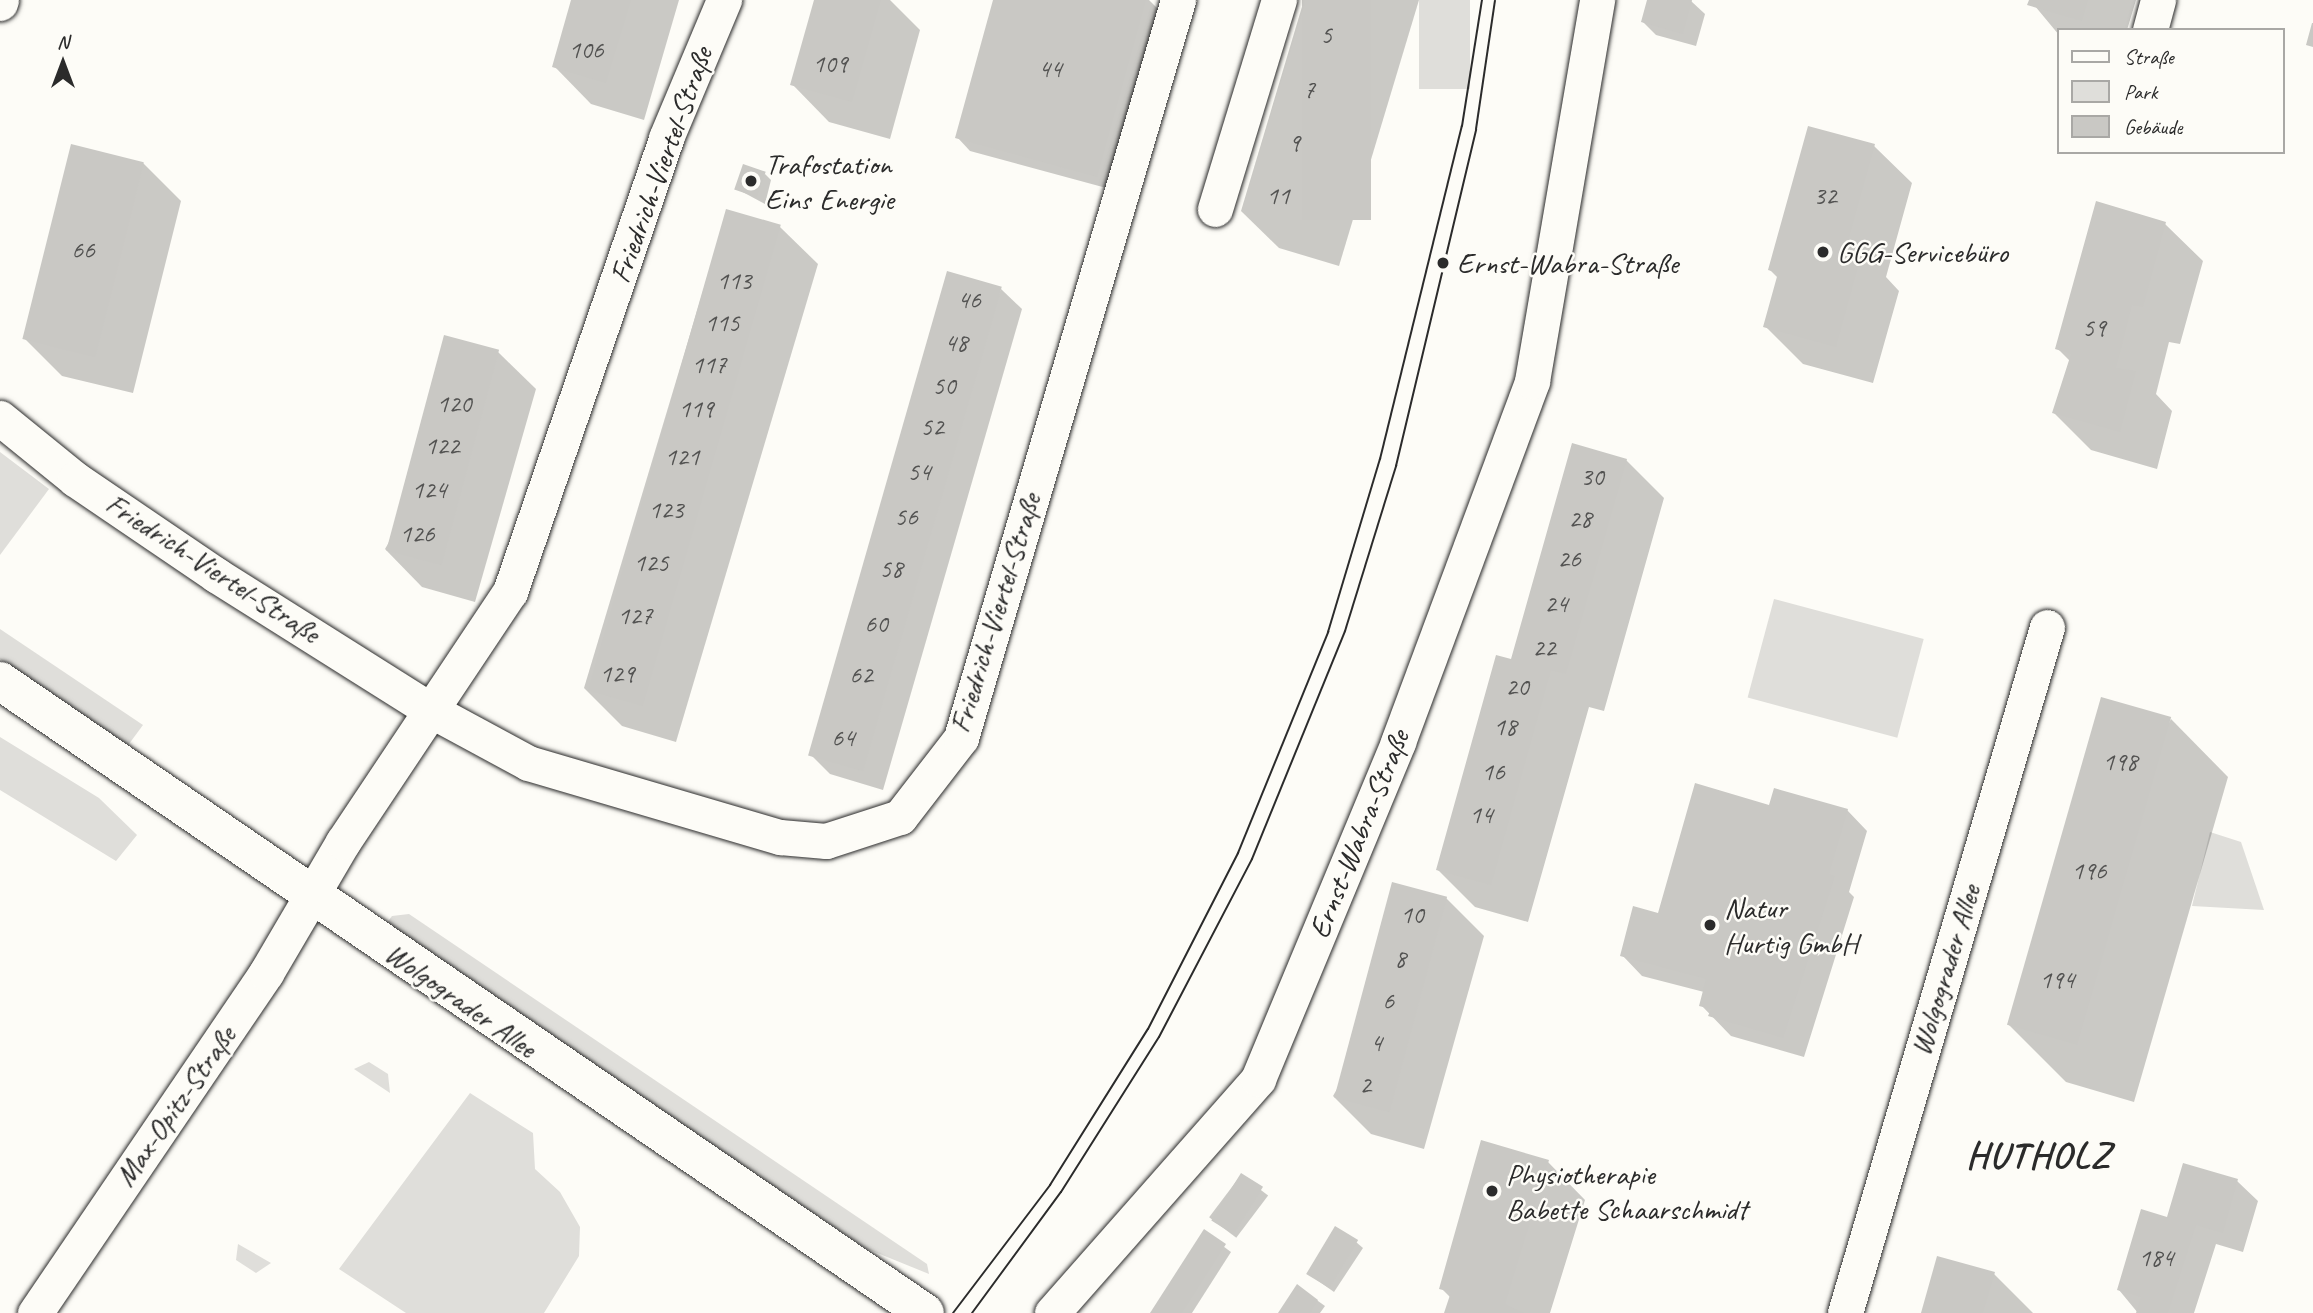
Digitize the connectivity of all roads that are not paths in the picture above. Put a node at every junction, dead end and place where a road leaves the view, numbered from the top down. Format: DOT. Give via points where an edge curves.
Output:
graph roads {
  1 [pos="724,0"];
  2 [pos="1178,0"];
  3 [pos="1279,0"];
  4 [pos="1597,0"];
  5 [pos="2158,0"];
  6 [pos="2151,28"];
  7 [pos="1215,209"];
  8 [pos="0,418"];
  9 [pos="2047,627"];
  10 [pos="0,681"];
  11 [pos="432,712"];
  12 [pos="309,896"];
  13 [pos="35,1313"];
  14 [pos="925,1313"];
  15 [pos="1052,1313"];
  16 [pos="1845,1313"];
  1 -- 11 [label="street, Friedrich-Viertel-Straße" via="666,138 510,592"];
  2 -- 11 [label="street, Friedrich-Viertel-Straße" via="961,738 900,817 826,841 780,837 528,763"];
  3 -- 7 [label="street"];
  4 -- 15 [label="street, Ernst-Wabra-Straße" via="1532,381 1384,778 1258,1079"];
  5 -- 6 [label="street"];
  8 -- 11 [label="street, Friedrich-Viertel-Straße" via="75,479 216,575"];
  9 -- 16 [label="street, Wolgograder Allee"];
  10 -- 12 [label="main road, Wolgograder Allee"];
  11 -- 12 [label="street, Friedrich-Viertel-Straße"];
  12 -- 13 [label="street, Max-Opitz-Straße" via="266,973"];
  12 -- 14 [label="main road, Wolgograder Allee"];
}
